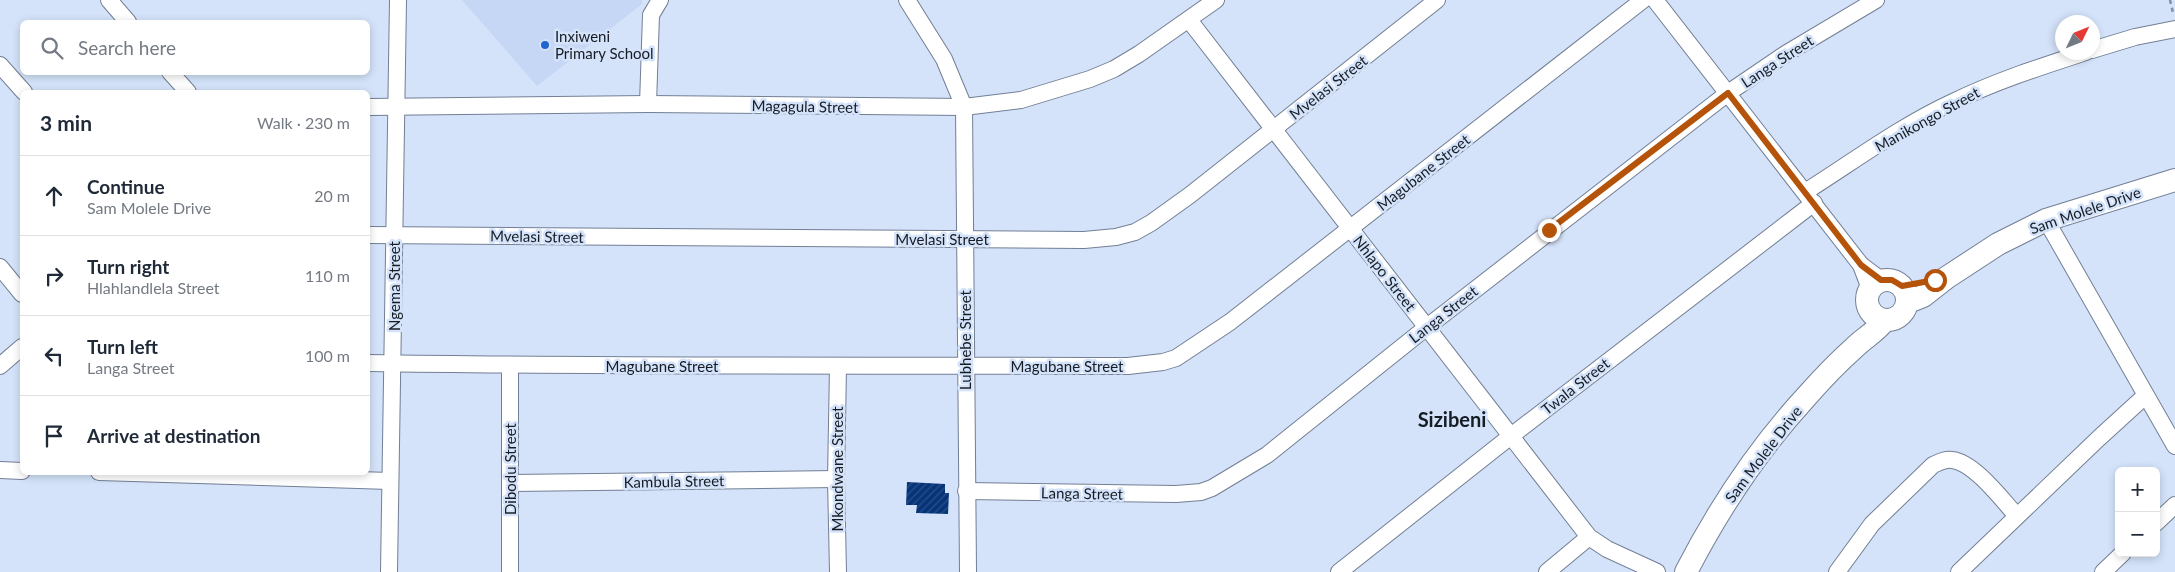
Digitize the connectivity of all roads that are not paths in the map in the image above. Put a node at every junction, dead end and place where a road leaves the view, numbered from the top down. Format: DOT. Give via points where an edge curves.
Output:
graph roads {
  1 [pos="109,0"];
  2 [pos="398,0"];
  3 [pos="660,0"];
  4 [pos="907,0"];
  5 [pos="1216,0"];
  6 [pos="1437,0"];
  7 [pos="1643,0"];
  8 [pos="1655,0"];
  9 [pos="1876,0"];
  10 [pos="126,20"];
  11 [pos="1189,20"];
  12 [pos="2175,29"];
  13 [pos="2100,48"];
  14 [pos="2061,60"];
  15 [pos="0,65"];
  16 [pos="173,75"];
  17 [pos="22,90"];
  18 [pos="186,90"];
  19 [pos="1728,93"];
  20 [pos="648,104"];
  21 [pos="398,106"];
  22 [pos="370,107"];
  23 [pos="964,107"];
  24 [pos="1274,129"];
  25 [pos="2175,180"];
  26 [pos="1810,197"];
  27 [pos="2046,220"];
  28 [pos="1350,229"];
  29 [pos="370,234"];
  30 [pos="393,234"];
  31 [pos="964,239"];
  32 [pos="0,267"];
  33 [pos="20,292"];
  34 [pos="1886,298"];
  35 [pos="1427,326"];
  36 [pos="20,349"];
  37 [pos="370,363"];
  38 [pos="394,364"];
  39 [pos="0,366"];
  40 [pos="510,366"];
  41 [pos="965,366"];
  42 [pos="838,367"];
  43 [pos="2146,396"];
  44 [pos="1511,436"];
  45 [pos="2175,446"];
  46 [pos="0,470"];
  47 [pos="20,471"];
  48 [pos="196,475"];
  49 [pos="836,479"];
  50 [pos="390,481"];
  51 [pos="511,483"];
  52 [pos="966,492"];
  53 [pos="2175,506"];
  54 [pos="2017,516"];
  55 [pos="2160,519"];
  56 [pos="1589,537"];
  57 [pos="2119,557"];
  58 [pos="389,572"];
  59 [pos="510,572"];
  60 [pos="838,572"];
  61 [pos="968,572"];
  62 [pos="1339,572"];
  63 [pos="1547,572"];
  64 [pos="1657,572"];
  65 [pos="1686,572"];
  66 [pos="1837,572"];
  67 [pos="1959,572"];
  68 [pos="2103,572"];
  1 -- 10 [label="street"];
  2 -- 21 [label="street, Ngema Street"];
  3 -- 20 [label="street" via="651,14"];
  4 -- 23 [label="street" via="944,59"];
  5 -- 11 [label="street, Magagula Street"];
  6 -- 24 [label="street, Mvelasi Street"];
  7 -- 28 [label="street, Magubane Street"];
  8 -- 19 [label="street"];
  9 -- 19 [label="street, Langa Street" via="1786,53"];
  11 -- 23 [label="street, Magagula Street" via="1114,69 1090,79 1021,100"];
  11 -- 24 [label="street, Nhlapo Street"];
  12 -- 13 [label="street"];
  14 -- 26 [label="street, Manikongo Street" via="1951,102 1910,125"];
  15 -- 17 [label="street"];
  16 -- 18 [label="street"];
  19 -- 26 [label="street"];
  19 -- 35 [label="street, Langa Street"];
  20 -- 21 [label="street, Magagula Street"];
  20 -- 23 [label="street, Magagula Street"];
  21 -- 22 [label="street, Magagula Street"];
  21 -- 30 [label="street, Ngema Street"];
  23 -- 31 [label="street, Lubhebe Street"];
  24 -- 28 [label="street, Nhlapo Street"];
  24 -- 31 [label="street, Mvelasi Street" via="1190,196 1135,232 1084,240"];
  25 -- 27 [label="street, Sam Molele Drive"];
  26 -- 34 [label="street"];
  26 -- 44 [label="street, Twala Street"];
  27 -- 34 [label="street, Sam Molele Drive" via="1998,244 1946,278"];
  27 -- 43 [label="street"];
  28 -- 35 [label="street, Nhlapo Street"];
  28 -- 41 [label="street, Magubane Street" via="1230,322 1194,348 1169,360 1128,366"];
  29 -- 30 [label="street, Mvelasi Street"];
  30 -- 31 [label="street, Mvelasi Street"];
  30 -- 38 [label="street, Ngema Street"];
  31 -- 41 [label="street, Lubhebe Street"];
  32 -- 33 [label="street"];
  34 -- 65 [label="street, Sam Molele Drive" via="1872,335 1855,347 1805,398 1766,446 1712,526"];
  35 -- 44 [label="street, Nhlapo Street"];
  35 -- 52 [label="street, Langa Street" via="1267,455 1201,492"];
  36 -- 39 [label="street"];
  37 -- 38 [label="street, Magubane Street"];
  38 -- 40 [label="street, Magubane Street"];
  38 -- 50 [label="street, Ngema Street"];
  40 -- 42 [label="street, Magubane Street"];
  40 -- 51 [label="street, Dibodu Street"];
  41 -- 42 [label="street, Magubane Street"];
  41 -- 52 [label="street, Lubhebe Street"];
  42 -- 49 [label="street, Mkondwane Street"];
  43 -- 45 [label="street"];
  43 -- 54 [label="street"];
  44 -- 56 [label="street, Nhlapo Street"];
  44 -- 62 [label="street, Twala Street"];
  46 -- 47 [label="street"];
  48 -- 50 [label="street"];
  49 -- 51 [label="street, Kambula Street"];
  49 -- 60 [label="street, Mkondwane Street"];
  50 -- 58 [label="street, Ngema Street"];
  51 -- 59 [label="street, Dibodu Street"];
  52 -- 61 [label="street, Lubhebe Street"];
  53 -- 55 [label="street"];
  54 -- 66 [label="street" via="1966,466 1954,460 1944,460 1933,464 1872,524"];
  54 -- 67 [label="street"];
  56 -- 63 [label="street"];
  56 -- 64 [label="street, Nhlapo Street"];
  57 -- 68 [label="street"];
}
